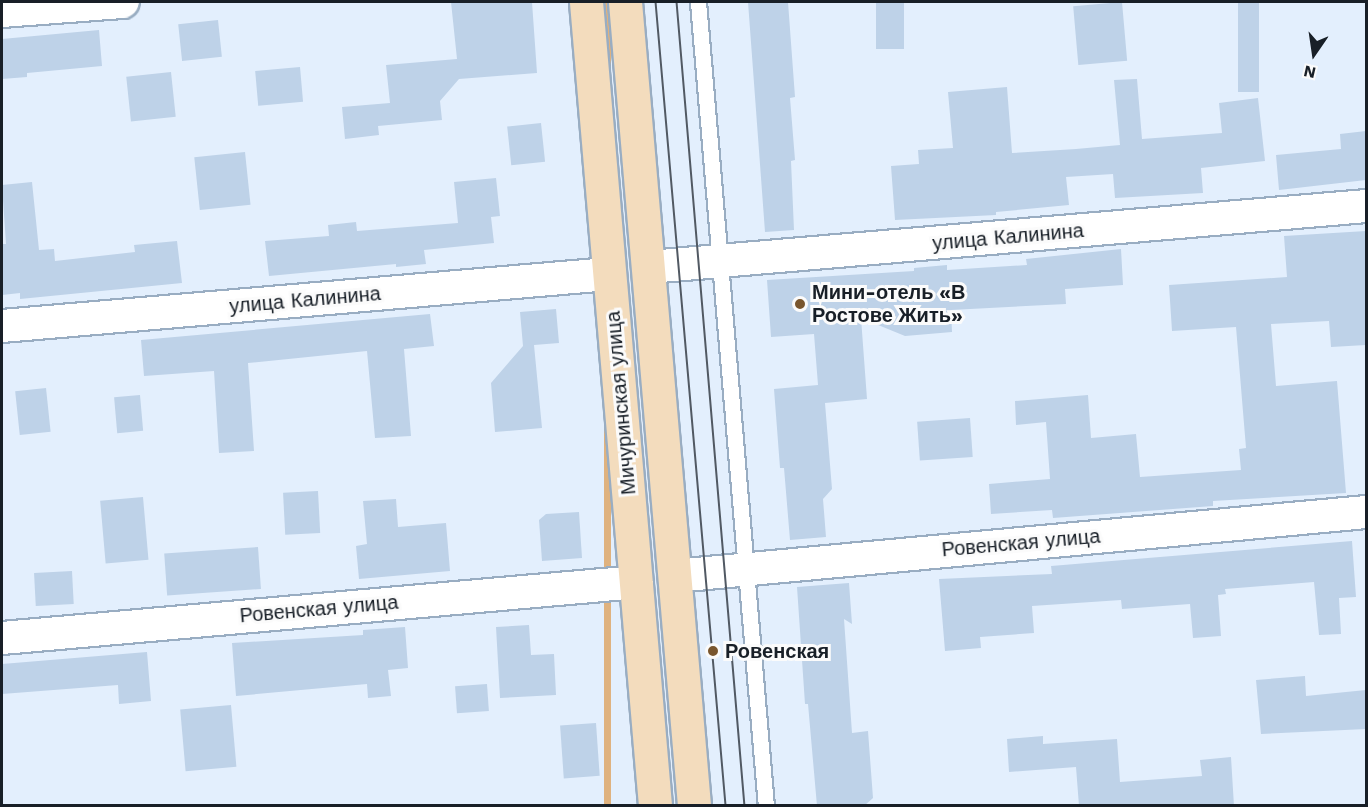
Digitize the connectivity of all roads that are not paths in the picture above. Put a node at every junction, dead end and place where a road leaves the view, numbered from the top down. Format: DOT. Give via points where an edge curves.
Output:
graph roads {
  1 [pos="123,2"];
  2 [pos="586,2"];
  3 [pos="625,2"];
  4 [pos="698,2"];
  5 [pos="2,11"];
  6 [pos="1366,206"];
  7 [pos="721,262"];
  8 [pos="649,267"];
  9 [pos="609,273"];
  10 [pos="2,326"];
  11 [pos="1366,513"];
  12 [pos="744,569"];
  13 [pos="675,576"];
  14 [pos="637,582"];
  15 [pos="2,638"];
  16 [pos="655,806"];
  17 [pos="694,806"];
  18 [pos="766,806"];
  1 -- 5 [label="street"];
  2 -- 9 [label="main road, Мичуринская улица"];
  3 -- 8 [label="main road, Мичуринская улица"];
  4 -- 7 [label="lane"];
  6 -- 7 [label="street, улица Калинина"];
  7 -- 8 [label="street, улица Калинина"];
  7 -- 12 [label="lane"];
  8 -- 13 [label="main road, Мичуринская улица"];
  9 -- 10 [label="street, улица Калинина"];
  9 -- 14 [label="main road, Мичуринская улица"];
  11 -- 12 [label="street, Ровенская улица"];
  12 -- 13 [label="street, Ровенская улица"];
  12 -- 18 [label="lane"];
  13 -- 17 [label="main road, Мичуринская улица"];
  14 -- 15 [label="street, Ровенская улица"];
  14 -- 16 [label="main road, Мичуринская улица"];
}
